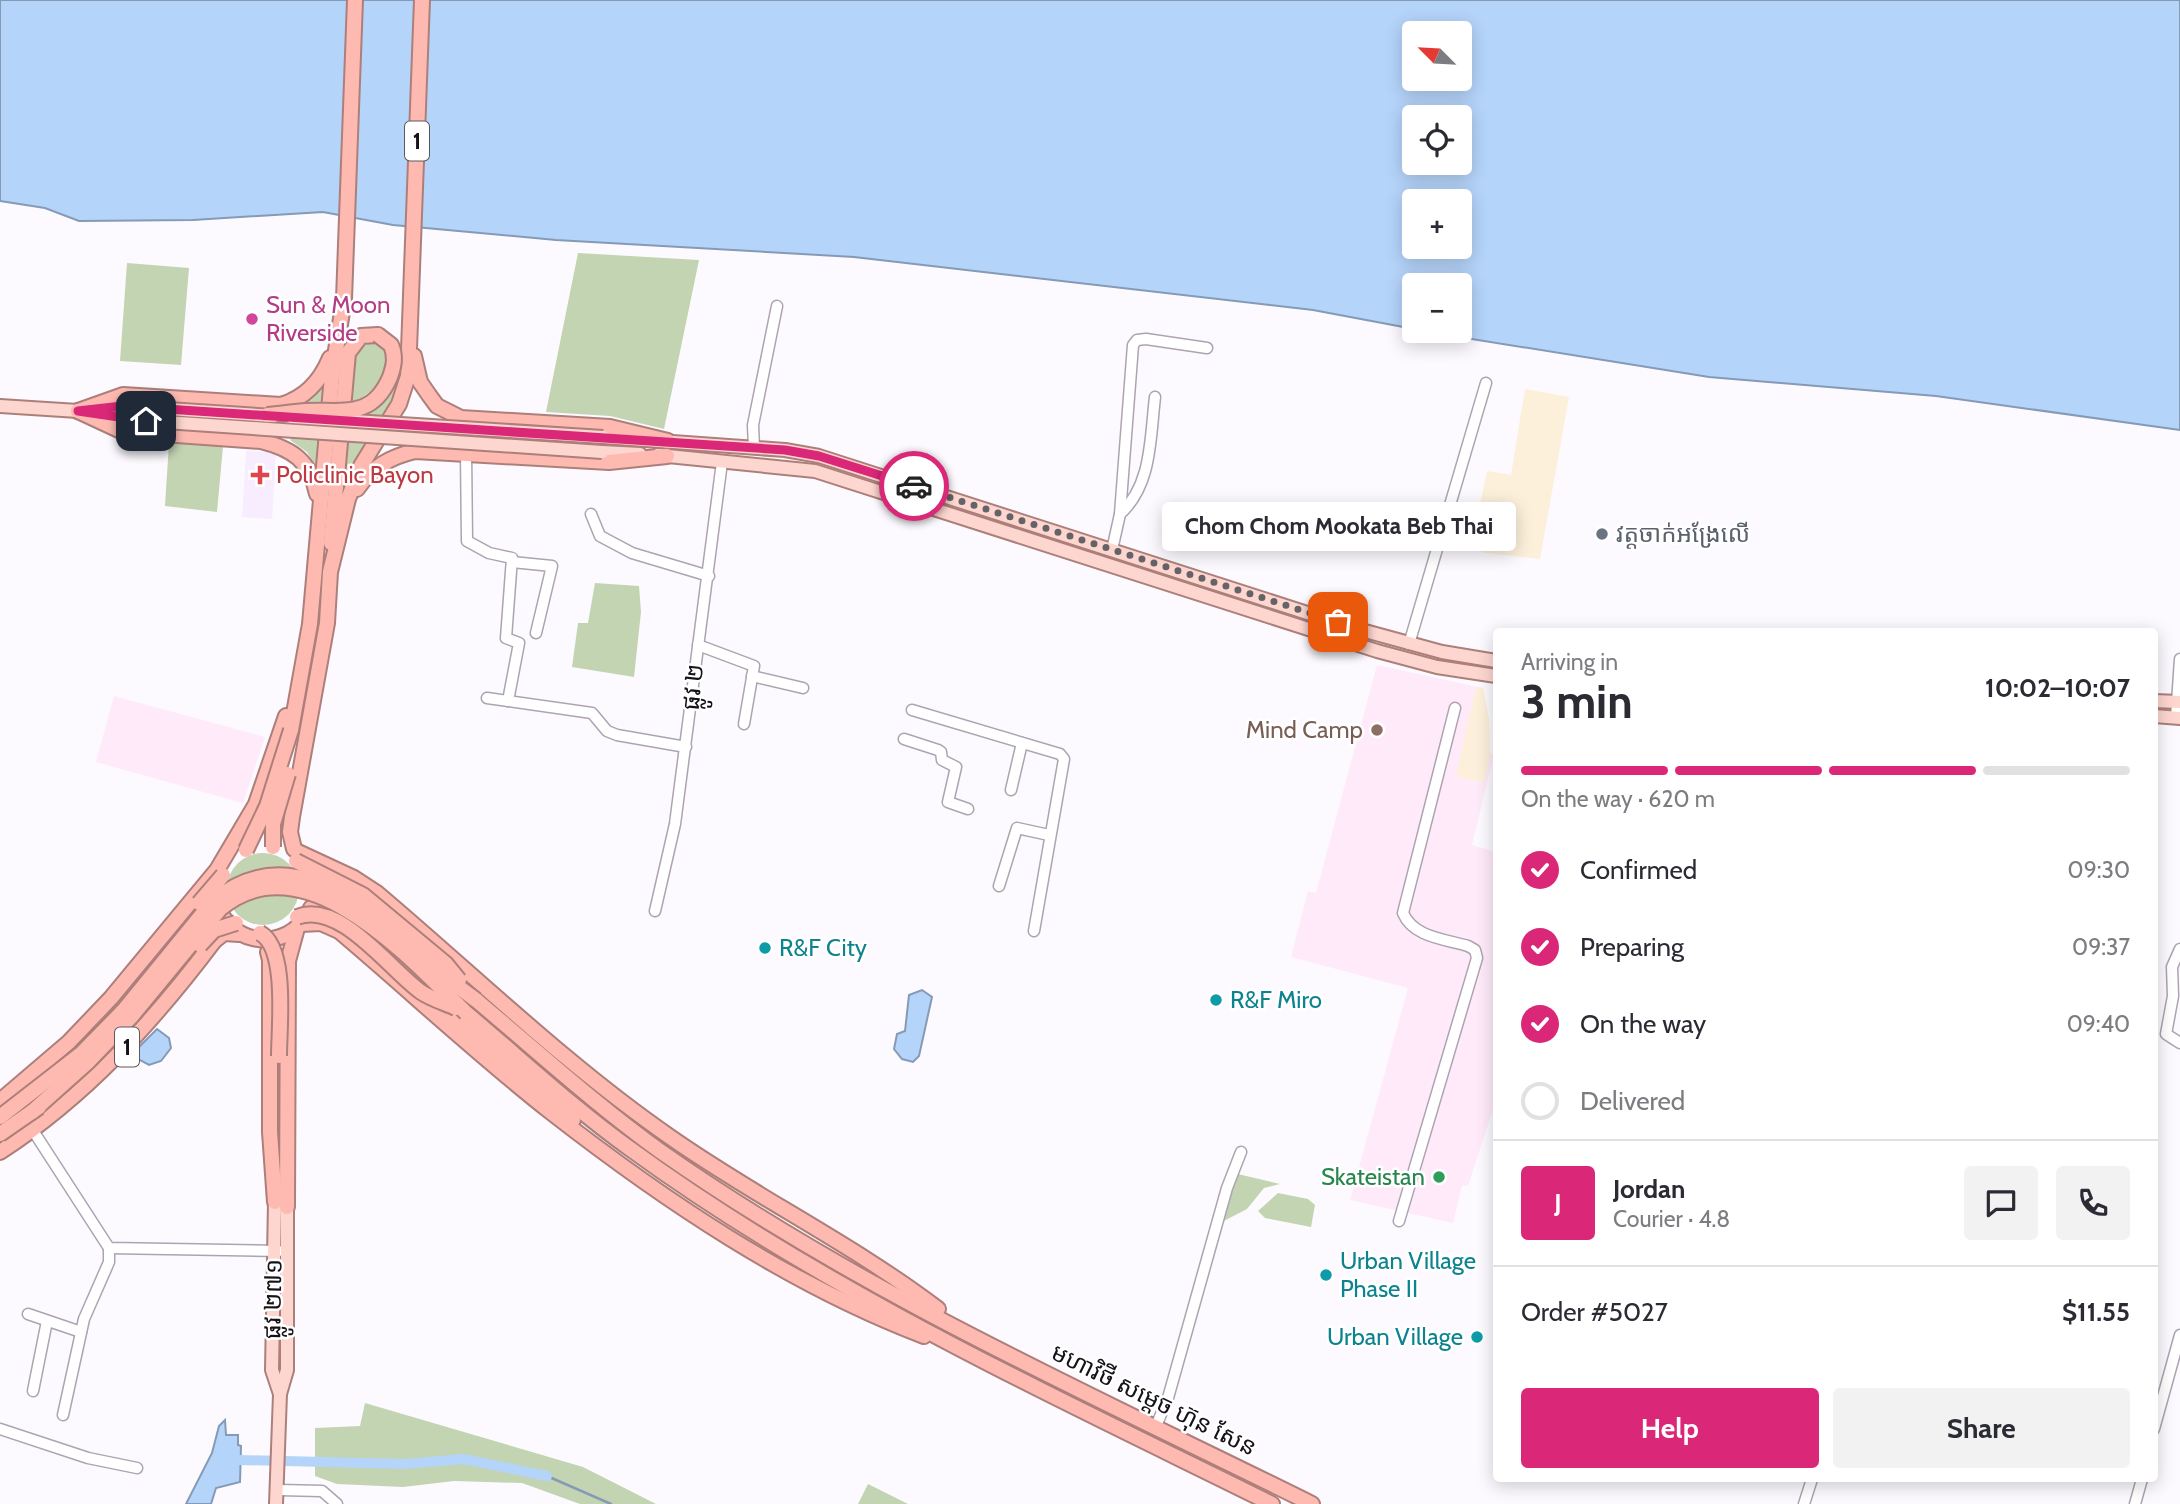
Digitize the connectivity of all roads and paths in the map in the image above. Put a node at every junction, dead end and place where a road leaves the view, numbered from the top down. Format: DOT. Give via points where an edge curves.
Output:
graph roads {
  1 [pos="355,0"];
  2 [pos="422,0"];
  3 [pos="777,306"];
  4 [pos="338,333"];
  5 [pos="411,340"];
  6 [pos="1207,348"];
  7 [pos="1486,383"];
  8 [pos="1155,397"];
  9 [pos="0,406"];
  10 [pos="267,410"];
  11 [pos="78,411"];
  12 [pos="122,412"];
  13 [pos="261,441"];
  14 [pos="668,441"];
  15 [pos="754,448"];
  16 [pos="467,452"];
  17 [pos="667,456"];
  18 [pos="722,462"];
  19 [pos="320,512"];
  20 [pos="591,514"];
  21 [pos="1120,514"];
  22 [pos="342,522"];
  23 [pos="1112,550"];
  24 [pos="512,562"];
  25 [pos="709,576"];
  26 [pos="1194,576"];
  27 [pos="329,578"];
  28 [pos="313,581"];
  29 [pos="1189,591"];
  30 [pos="1354,628"];
  31 [pos="536,633"];
  32 [pos="1349,642"];
  33 [pos="1409,644"];
  34 [pos="698,645"];
  35 [pos="1493,659"];
  36 [pos="2180,659"];
  37 [pos="752,676"];
  38 [pos="1493,676"];
  39 [pos="803,688"];
  40 [pos="487,698"];
  41 [pos="508,701"];
  42 [pos="2158,701"];
  43 [pos="2178,702"];
  44 [pos="1455,708"];
  45 [pos="912,710"];
  46 [pos="2158,716"];
  47 [pos="2178,718"];
  48 [pos="744,724"];
  49 [pos="295,731"];
  50 [pos="904,740"];
  51 [pos="1022,743"];
  52 [pos="686,747"];
  53 [pos="1011,790"];
  54 [pos="968,809"];
  55 [pos="1049,835"];
  56 [pos="273,847"];
  57 [pos="246,850"];
  58 [pos="296,854"];
  59 [pos="227,856"];
  60 [pos="220,872"];
  61 [pos="999,887"];
  62 [pos="311,908"];
  63 [pos="655,911"];
  64 [pos="298,923"];
  65 [pos="237,928"];
  66 [pos="1034,931"];
  67 [pos="257,936"];
  68 [pos="2180,949"];
  69 [pos="480,983"];
  70 [pos="476,1000"];
  71 [pos="456,1017"];
  72 [pos="2180,1043"];
  73 [pos="52,1056"];
  74 [pos="81,1090"];
  75 [pos="2,1099"];
  76 [pos="28,1106"];
  77 [pos="0,1117"];
  78 [pos="31,1130"];
  79 [pos="0,1134"];
  80 [pos="0,1152"];
  81 [pos="1241,1152"];
  82 [pos="275,1169"];
  83 [pos="281,1205"];
  84 [pos="1399,1221"];
  85 [pos="109,1248"];
  86 [pos="280,1251"];
  87 [pos="853,1252"];
  88 [pos="845,1265"];
  89 [pos="838,1279"];
  90 [pos="830,1293"];
  91 [pos="28,1314"];
  92 [pos="47,1321"];
  93 [pos="81,1332"];
  94 [pos="2180,1335"];
  95 [pos="976,1337"];
  96 [pos="968,1353"];
  97 [pos="33,1391"];
  98 [pos="63,1415"];
  99 [pos="2158,1415"];
  100 [pos="1156,1426"];
  101 [pos="0,1429"];
  102 [pos="137,1468"];
  103 [pos="1811,1482"];
  104 [pos="2140,1482"];
  105 [pos="279,1495"];
  106 [pos="337,1504"];
  107 [pos="1272,1504"];
  108 [pos="1312,1504"];
  109 [pos="1804,1504"];
  110 [pos="2135,1504"];
  1 -- 4 [label="highway, 1" via="345,281"];
  2 -- 5 [label="highway, 1"];
  3 -- 15 [label="street" via="753,425"];
  4 -- 10 [label="highway" via="316,383 289,403"];
  4 -- 19 [label="highway, 1"];
  5 -- 14 [label="highway" via="420,382 448,413 461,418 610,427"];
  5 -- 22 [label="highway, 1" via="404,391 354,482"];
  6 -- 21 [label="street" via="1146,339 1133,345"];
  7 -- 33 [label="street"];
  8 -- 21 [label="street" via="1142,482 1134,501"];
  9 -- 11 [label="main road"];
  10 -- 11 [label="highway" via="123,395"];
  10 -- 12 [label="main road, bridge"];
  10 -- 13 [label="highway" via="285,411 292,424 289,435"];
  10 -- 14 [label="main road, bridge"];
  10 -- 27 [label="highway, bridge" via="308,411 344,413 363,407 386,385 394,365 391,345 378,335 361,336 348,353"];
  11 -- 12 [label="main road"];
  11 -- 13 [label="highway" via="121,431"];
  12 -- 17 [label="main road, bridge"];
  13 -- 19 [label="highway" via="301,457 314,481"];
  14 -- 15 [label="main road"];
  15 -- 23 [label="main road" via="819,456"];
  16 -- 17 [label="highway" via="608,462"];
  16 -- 22 [label="highway" via="415,451 386,461 365,478"];
  16 -- 24 [label="street" via="467,541"];
  17 -- 18 [label="main road"];
  18 -- 25 [label="street, ផ្លូវ ២"];
  18 -- 29 [label="main road" via="815,471"];
  19 -- 28 [label="highway, 1"];
  20 -- 25 [label="street" via="600,536 632,553"];
  21 -- 23 [label="street"];
  22 -- 27 [label="highway, 1"];
  23 -- 26 [label="main road"];
  24 -- 31 [label="street" via="552,566"];
  24 -- 41 [label="street" via="506,638 519,643"];
  25 -- 34 [label="street, ផ្លូវ ២"];
  26 -- 29 [label="main road"];
  26 -- 30 [label="main road"];
  27 -- 49 [label="highway"];
  27 -- 58 [label="highway, 1" via="327,622 290,832"];
  28 -- 49 [label="highway"];
  28 -- 59 [label="highway, 1" via="277,749 256,804"];
  29 -- 32 [label="main road"];
  30 -- 32 [label="main road"];
  30 -- 33 [label="main road"];
  32 -- 38 [label="main road" via="1437,667"];
  33 -- 35 [label="main road"];
  34 -- 37 [label="street" via="753,665"];
  34 -- 52 [label="street, ផ្លូវ ២"];
  36 -- 43 [label="street"];
  37 -- 39 [label="street"];
  37 -- 48 [label="street"];
  40 -- 41 [label="street"];
  41 -- 52 [label="street" via="592,713 607,731 617,735"];
  42 -- 43 [label="main road"];
  43 -- 47 [label="street"];
  44 -- 84 [label="street" via="1403,913 1415,930 1468,946 1477,958"];
  45 -- 51 [label="street"];
  46 -- 47 [label="main road"];
  49 -- 56 [label="highway, bridge" via="273,824"];
  49 -- 57 [label="highway, bridge"];
  50 -- 54 [label="street" via="937,750 942,760 956,766 947,802"];
  51 -- 53 [label="street"];
  51 -- 55 [label="street" via="1064,759"];
  52 -- 63 [label="street, ផ្លូវ ២"];
  55 -- 61 [label="street" via="1017,828"];
  55 -- 66 [label="street"];
  56 -- 57 [label="highway"];
  56 -- 58 [label="highway"];
  57 -- 60 [label="highway"];
  58 -- 59 [label="highway" via="277,841 262,839 243,844"];
  58 -- 62 [label="highway, 1" via="312,876"];
  58 -- 64 [label="highway, bridge" via="306,888"];
  58 -- 69 [label="highway" via="354,877 377,893"];
  58 -- 70 [label="highway, bridge" via="372,902 446,964"];
  59 -- 60 [label="highway, 1"];
  60 -- 65 [label="highway, bridge" via="222,900"];
  60 -- 73 [label="highway, 1" via="111,998"];
  60 -- 76 [label="highway, bridge" via="117,1004"];
  62 -- 64 [label="highway"];
  62 -- 71 [label="highway" via="330,908 356,925"];
  64 -- 67 [label="highway"];
  64 -- 71 [label="highway" via="321,923 339,931"];
  64 -- 71 [label="highway, bridge" via="313,913 332,917"];
  64 -- 83 [label="highway" via="288,961"];
  65 -- 67 [label="highway"];
  65 -- 74 [label="highway, 1" via="214,941 145,1029"];
  65 -- 76 [label="highway, bridge" via="222,925 208,936 138,1023 77,1084"];
  67 -- 82 [label="highway" via="271,960"];
  67 -- 82 [label="highway, bridge" via="270,941 277,958 279,1130"];
  68 -- 72 [label="street" via="2172,967 2173,996 2166,1034"];
  69 -- 71 [label="highway"];
  69 -- 87 [label="highway" via="670,1137"];
  70 -- 76 [label="highway, bridge" via="344,895 304,878 259,878 230,888 213,901 124,1010"];
  70 -- 88 [label="highway" via="613,1115 709,1184"];
  71 -- 76 [label="highway, bridge" via="371,927 338,904 303,890 261,888 220,909 131,1017"];
  71 -- 89 [label="highway" via="701,1198"];
  71 -- 90 [label="highway" via="552,1113 691,1212"];
  73 -- 74 [label="highway"];
  73 -- 75 [label="highway, 1"];
  74 -- 78 [label="highway, 1"];
  75 -- 78 [label="highway"];
  76 -- 77 [label="highway, bridge"];
  76 -- 79 [label="highway, bridge"];
  78 -- 80 [label="highway, 1"];
  78 -- 85 [label="street"];
  81 -- 100 [label="street"];
  82 -- 83 [label="highway"];
  83 -- 86 [label="main road, ផ្លូវ ២៧១"];
  85 -- 86 [label="street"];
  85 -- 93 [label="street" via="109,1262"];
  86 -- 105 [label="main road, ផ្លូវ ២៧១" via="287,1370 280,1394"];
  87 -- 88 [label="highway"];
  87 -- 95 [label="highway" via="889,1272"];
  88 -- 89 [label="highway"];
  88 -- 95 [label="highway"];
  89 -- 90 [label="highway"];
  89 -- 96 [label="highway"];
  90 -- 96 [label="highway" via="866,1314"];
  91 -- 92 [label="street"];
  92 -- 93 [label="street"];
  92 -- 97 [label="street"];
  93 -- 98 [label="street"];
  94 -- 99 [label="street"];
  95 -- 100 [label="highway, មហាវិថី សម្តេច ហ៊ុន សែន"];
  96 -- 107 [label="highway, មហាវិថី សម្តេច ហ៊ុន សែន"];
  100 -- 108 [label="highway, មហាវិថី សម្តេច ហ៊ុន សែន"];
  101 -- 102 [label="street" via="88,1458"];
  103 -- 109 [label="street"];
  104 -- 110 [label="street"];
  105 -- 106 [label="street" via="322,1491"];
}
